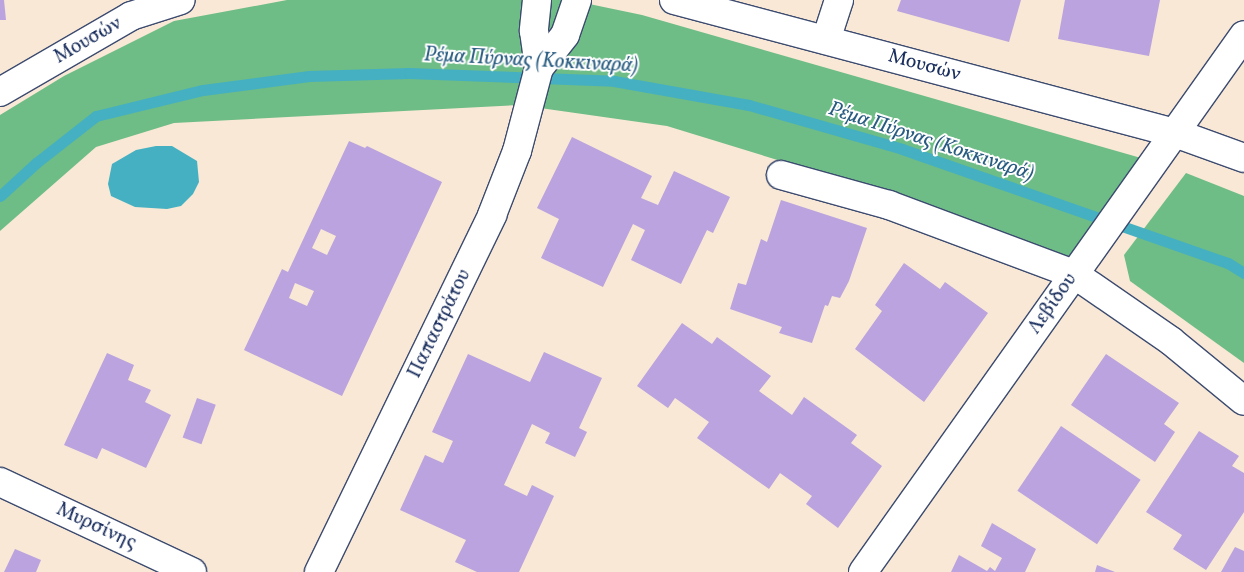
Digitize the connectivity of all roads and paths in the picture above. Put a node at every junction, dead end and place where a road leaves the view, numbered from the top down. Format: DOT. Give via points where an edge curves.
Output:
graph roads {
  1 [pos="181,0"];
  2 [pos="537,0"];
  3 [pos="577,0"];
  4 [pos="674,0"];
  5 [pos="839,0"];
  6 [pos="132,8"];
  7 [pos="1244,35"];
  8 [pos="826,40"];
  9 [pos="539,68"];
  10 [pos="0,92"];
  11 [pos="1175,132"];
  12 [pos="1244,158"];
  13 [pos="781,175"];
  14 [pos="1074,274"];
  15 [pos="1244,401"];
  16 [pos="0,482"];
  17 [pos="192,572"];
  18 [pos="319,572"];
  19 [pos="863,572"];
  1 -- 6 [label="street, Μουσών"];
  2 -- 9 [label="street, Παπαστράτου" via="534,31"];
  3 -- 9 [label="street, Παπαστράτου" via="565,35"];
  4 -- 8 [label="street, Μουσών"];
  5 -- 8 [label="street"];
  6 -- 10 [label="street, Μουσών"];
  7 -- 11 [label="street, Λεβίδου"];
  8 -- 11 [label="street, Μουσών"];
  9 -- 18 [label="street, Παπαστράτου" via="517,151 492,216"];
  11 -- 12 [label="street, Μουσών"];
  11 -- 14 [label="street, Λεβίδου"];
  13 -- 14 [label="street" via="889,205"];
  14 -- 15 [label="street" via="1171,342"];
  14 -- 19 [label="street, Λεβίδου"];
  16 -- 17 [label="street, Μυρσίνης"];
}
